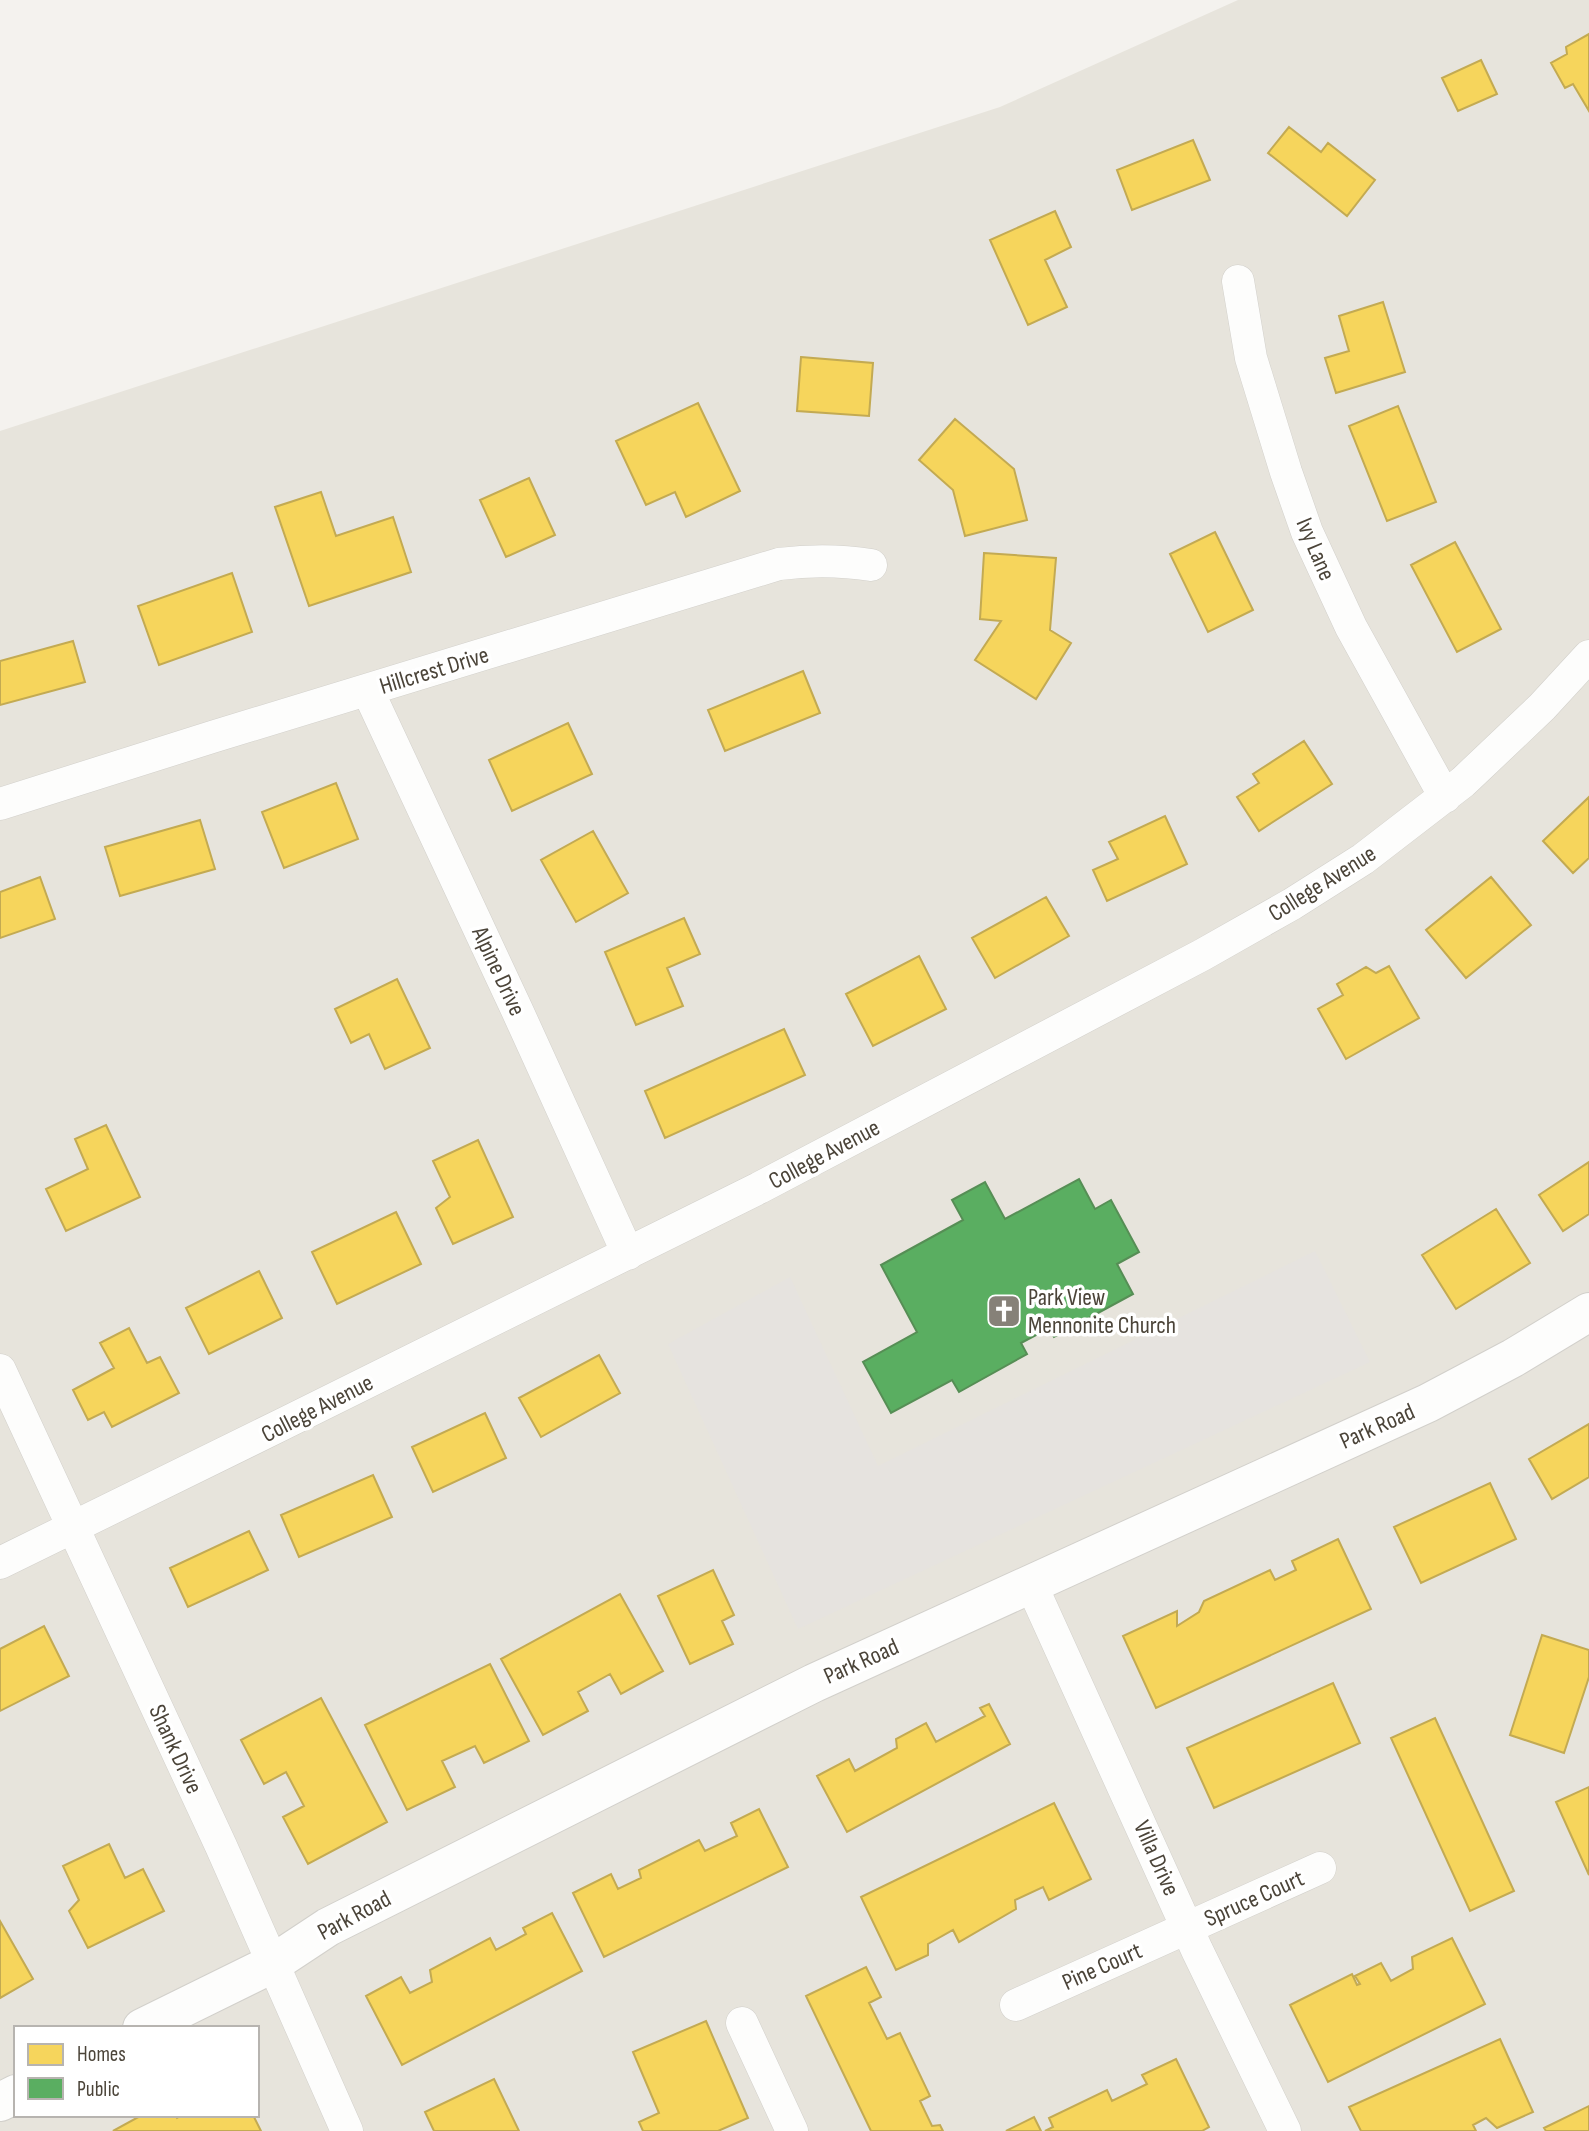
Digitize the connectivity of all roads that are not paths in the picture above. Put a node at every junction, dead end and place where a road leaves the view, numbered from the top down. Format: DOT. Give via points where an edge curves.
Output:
graph roads {
  1 [pos="1238,281"];
  2 [pos="871,565"];
  3 [pos="1589,656"];
  4 [pos="368,691"];
  5 [pos="1445,797"];
  6 [pos="0,804"];
  7 [pos="628,1254"];
  8 [pos="1589,1312"];
  9 [pos="0,1370"];
  10 [pos="73,1526"];
  11 [pos="0,1563"];
  12 [pos="1031,1584"];
  13 [pos="1320,1868"];
  14 [pos="1187,1928"];
  15 [pos="272,1964"];
  16 [pos="1016,2005"];
  17 [pos="741,2023"];
  18 [pos="146,2026"];
  19 [pos="346,2131"];
  20 [pos="792,2131"];
  21 [pos="1285,2131"];
  1 -- 5 [label="street, Ivy Lane" via="1251,358 1307,532 1351,627"];
  2 -- 4 [label="street, Hillcrest Drive" via="842,560 779,564"];
  3 -- 5 [label="street, College Avenue" via="1542,707"];
  4 -- 6 [label="street, Hillcrest Drive"];
  4 -- 7 [label="street, Alpine Drive"];
  5 -- 7 [label="street, College Avenue" via="1348,869 1202,955"];
  7 -- 10 [label="street, College Avenue"];
  8 -- 12 [label="street, Park Road" via="1428,1403"];
  9 -- 10 [label="street, Shank Drive"];
  10 -- 11 [label="street, College Avenue"];
  10 -- 15 [label="street, Shank Drive"];
  12 -- 14 [label="street, Villa Drive"];
  12 -- 15 [label="street, Park Road" via="814,1682 328,1927"];
  13 -- 14 [label="street, Spruce Court"];
  14 -- 16 [label="street, Pine Court"];
  14 -- 21 [label="street, Villa Drive"];
  15 -- 18 [label="street, Park Road"];
  15 -- 19 [label="street, Shank Drive"];
  17 -- 20 [label="street"];
}
